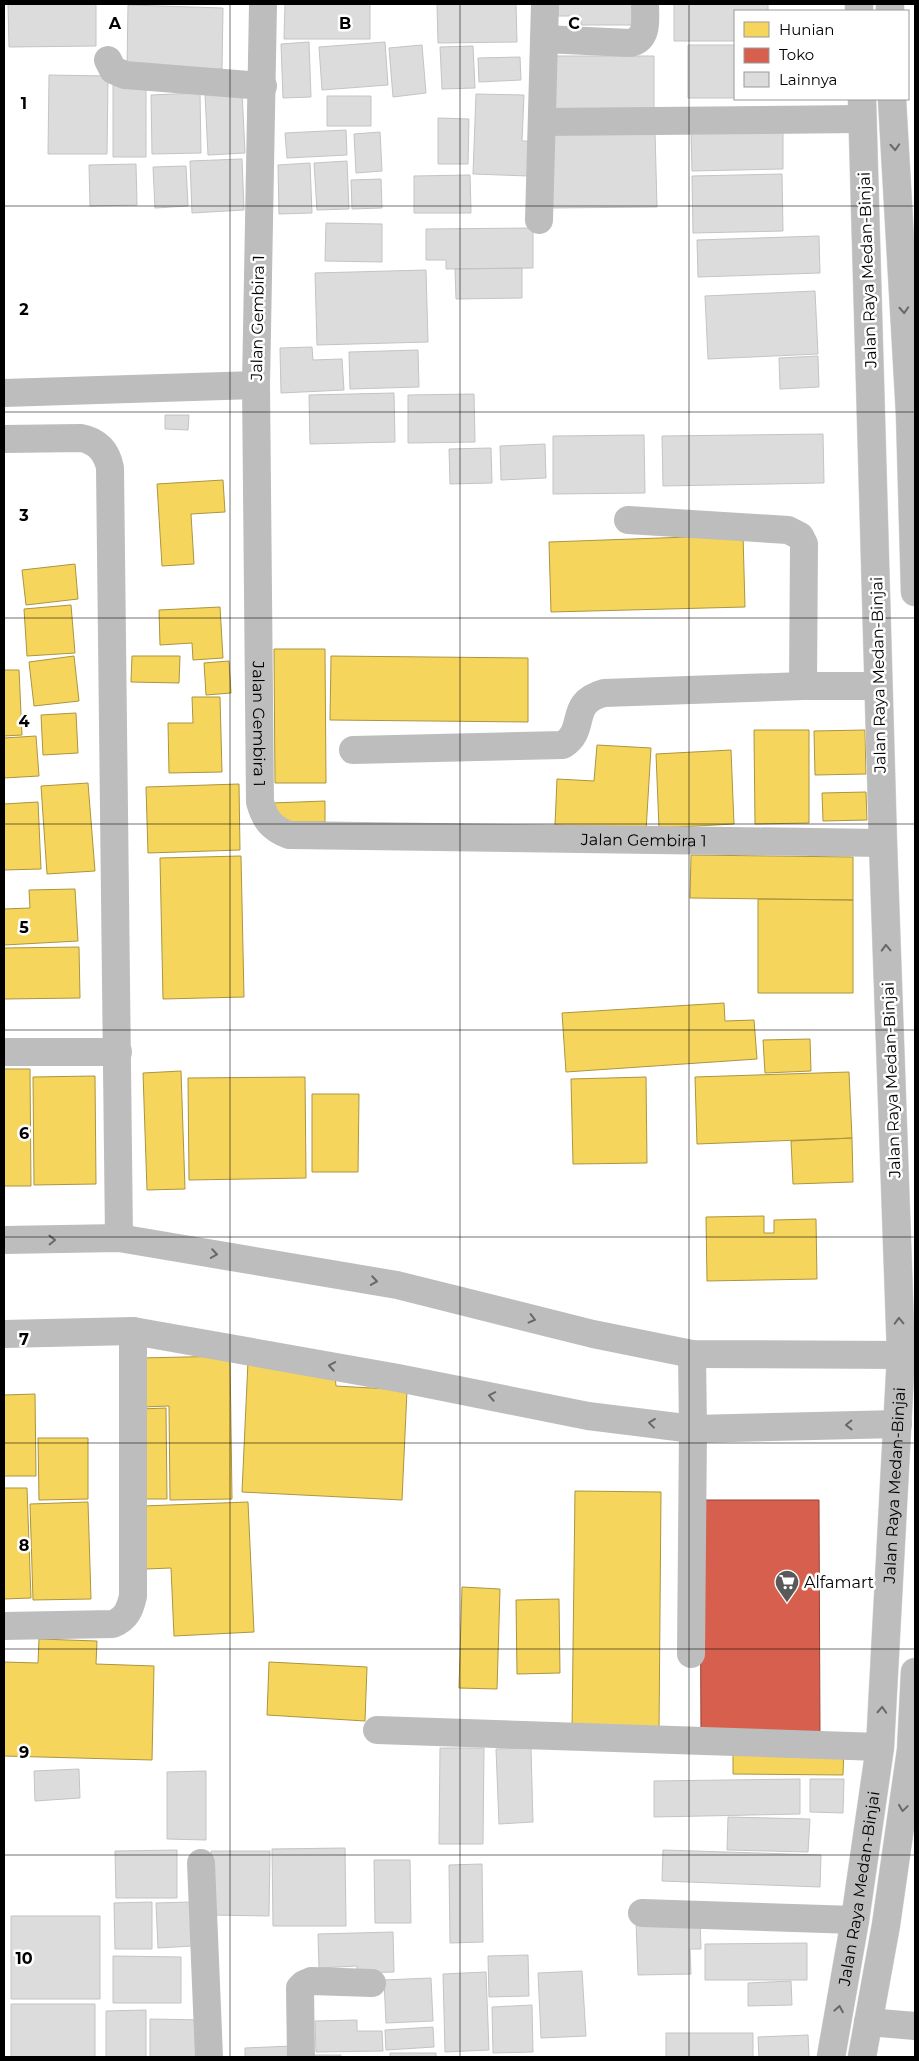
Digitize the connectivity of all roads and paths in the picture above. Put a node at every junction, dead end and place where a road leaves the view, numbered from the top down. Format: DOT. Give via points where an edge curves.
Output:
graph roads {
  1 [pos="263,4"];
  2 [pos="545,4"];
  3 [pos="645,4"];
  4 [pos="544,38"];
  5 [pos="108,60"];
  6 [pos="263,86"];
  7 [pos="892,100"];
  8 [pos="862,109"];
  9 [pos="542,122"];
  10 [pos="538,220"];
  11 [pos="256,385"];
  12 [pos="4,393"];
  13 [pos="913,414"];
  14 [pos="4,439"];
  15 [pos="628,520"];
  16 [pos="915,592"];
  17 [pos="803,686"];
  18 [pos="878,686"];
  19 [pos="352,750"];
  20 [pos="883,843"];
  21 [pos="4,1052"];
  22 [pos="118,1052"];
  23 [pos="120,1238"];
  24 [pos="4,1240"];
  25 [pos="133,1332"];
  26 [pos="4,1334"];
  27 [pos="692,1354"];
  28 [pos="901,1355"];
  29 [pos="898,1424"];
  30 [pos="693,1429"];
  31 [pos="4,1626"];
  32 [pos="690,1654"];
  33 [pos="915,1681"];
  34 [pos="377,1730"];
  35 [pos="880,1747"];
  36 [pos="201,1863"];
  37 [pos="642,1913"];
  38 [pos="855,1920"];
  39 [pos="372,1983"];
  40 [pos="868,2022"];
  41 [pos="915,2026"];
  42 [pos="209,2057"];
  43 [pos="300,2057"];
  44 [pos="831,2057"];
  45 [pos="862,2057"];
  1 -- 6 [label="main road, Jalan Gembira 1"];
  2 -- 4 [label="main road"];
  3 -- 4 [label="main road" via="644,32 636,42"];
  4 -- 9 [label="main road"];
  5 -- 6 [label="main road" via="113,70 124,75"];
  6 -- 11 [label="main road, Jalan Gembira 1"];
  7 -- 13 [label="main road, Jalan Raya Medan-Binjai, one-way"];
  8 -- 9 [label="main road"];
  8 -- 18 [label="main road, Jalan Raya Medan-Binjai"];
  9 -- 10 [label="main road"];
  11 -- 12 [label="main road"];
  11 -- 20 [label="main road, Jalan Gembira 1" via="260,802 264,816 278,831 288,835"];
  13 -- 16 [label="main road, Jalan Raya Medan-Binjai"];
  14 -- 22 [label="main road" via="89,439 106,454 110,468"];
  15 -- 17 [label="main road" via="788,530 800,536 804,544"];
  17 -- 18 [label="main road"];
  17 -- 19 [label="main road" via="604,693 588,699 583,705 574,735 563,745"];
  18 -- 20 [label="main road, Jalan Raya Medan-Binjai"];
  28 -- 20 [label="main road, Jalan Raya Medan-Binjai, one-way"];
  21 -- 22 [label="main road"];
  22 -- 23 [label="main road"];
  24 -- 23 [label="main road, one-way"];
  23 -- 27 [label="main road, one-way" via="397,1285 593,1334"];
  25 -- 26 [label="main road"];
  30 -- 25 [label="main road, one-way" via="588,1416 398,1378"];
  25 -- 31 [label="main road" via="133,1596 127,1614 113,1624"];
  27 -- 28 [label="main road"];
  27 -- 30 [label="main road"];
  28 -- 29 [label="main road, Jalan Raya Medan-Binjai"];
  29 -- 30 [label="main road, one-way"];
  35 -- 29 [label="main road, Jalan Raya Medan-Binjai, one-way"];
  30 -- 32 [label="main road"];
  33 -- 40 [label="main road, Jalan Raya Medan-Binjai, one-way" via="910,1759"];
  34 -- 35 [label="main road"];
  35 -- 38 [label="main road, Jalan Raya Medan-Binjai"];
  36 -- 42 [label="main road"];
  37 -- 38 [label="main road"];
  44 -- 38 [label="main road, Jalan Raya Medan-Binjai, one-way"];
  39 -- 43 [label="main road" via="311,1981 300,1988"];
  40 -- 41 [label="main road"];
  40 -- 45 [label="main road, Jalan Raya Medan-Binjai"];
}
